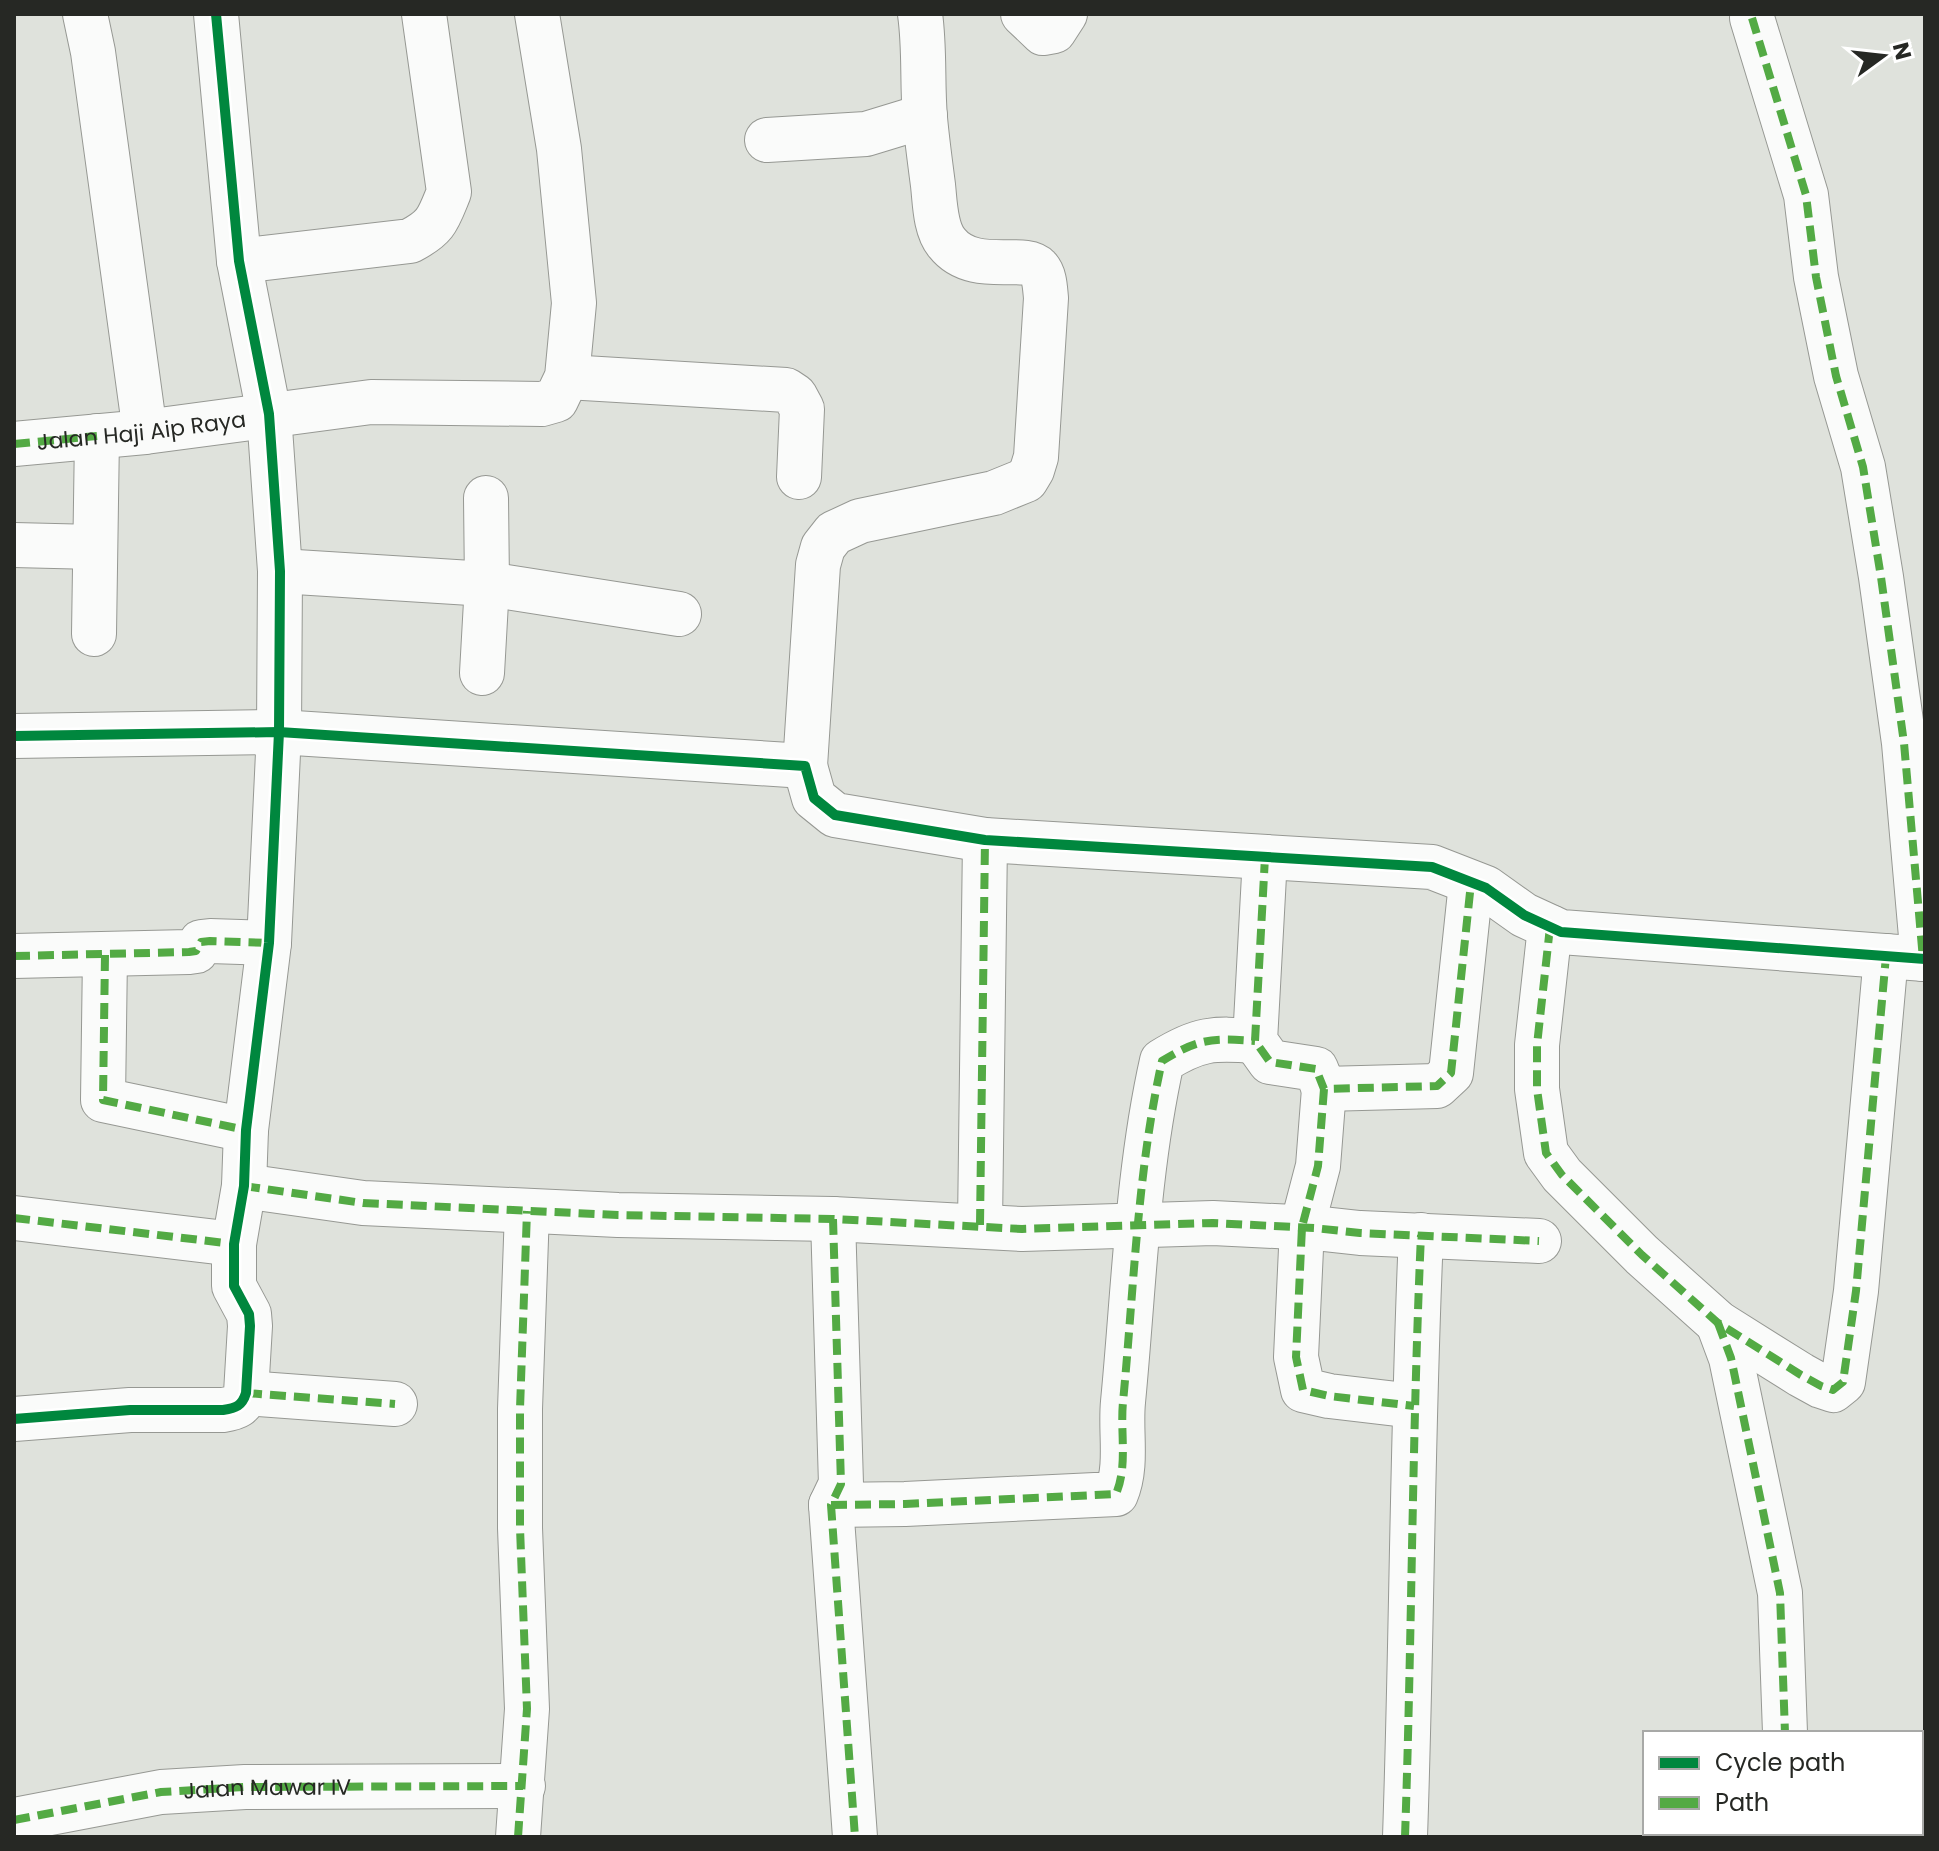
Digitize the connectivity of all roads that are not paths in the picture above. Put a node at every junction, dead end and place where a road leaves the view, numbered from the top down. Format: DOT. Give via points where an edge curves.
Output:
graph roads {
  1 [pos="85,14"];
  2 [pos="216,14"];
  3 [pos="424,14"];
  4 [pos="537,14"];
  5 [pos="920,14"];
  6 [pos="1023,14"];
  7 [pos="1065,14"];
  8 [pos="1752,18"];
  9 [pos="925,116"];
  10 [pos="767,140"];
  11 [pos="239,261"];
  12 [pos="567,377"];
  13 [pos="269,414"];
  14 [pos="145,432"];
  15 [pos="97,436"];
  16 [pos="14,444"];
  17 [pos="799,477"];
  18 [pos="486,498"];
  19 [pos="14,545"];
  20 [pos="95,547"];
  21 [pos="280,571"];
  22 [pos="487,584"];
  23 [pos="679,614"];
  24 [pos="94,634"];
  25 [pos="482,673"];
  26 [pos="279,732"];
  27 [pos="14,736"];
  28 [pos="805,766"];
  29 [pos="985,840"];
  30 [pos="1265,857"];
  31 [pos="1471,883"];
  32 [pos="1550,927"];
  33 [pos="269,943"];
  34 [pos="105,955"];
  35 [pos="14,956"];
  36 [pos="1911,958"];
  37 [pos="1255,1041"];
  38 [pos="1324,1089"];
  39 [pos="246,1130"];
  40 [pos="244,1186"];
  41 [pos="527,1211"];
  42 [pos="14,1218"];
  43 [pos="833,1219"];
  44 [pos="980,1225"];
  45 [pos="1139,1225"];
  46 [pos="1302,1227"];
  47 [pos="1421,1235"];
  48 [pos="1539,1241"];
  49 [pos="234,1244"];
  50 [pos="1718,1323"];
  51 [pos="246,1393"];
  52 [pos="395,1404"];
  53 [pos="1414,1406"];
  54 [pos="14,1419"];
  55 [pos="831,1505"];
  56 [pos="1785,1731"];
  57 [pos="523,1786"];
  58 [pos="14,1820"];
  59 [pos="518,1837"];
  60 [pos="855,1837"];
  61 [pos="1405,1837"];
  1 -- 14 [label="street"];
  2 -- 11 [label="street"];
  3 -- 11 [label="street" via="449,192 429,231 410,241"];
  4 -- 12 [label="street" via="559,149 574,303"];
  5 -- 9 [label="street"];
  6 -- 7 [label="street" via="1043,33 1054,31"];
  8 -- 36 [label="street" via="1806,195 1836,376 1863,467 1904,743"];
  9 -- 10 [label="street" via="866,134"];
  9 -- 28 [label="street" via="937,219 946,243 982,263 1030,264 1044,281 1036,457 1026,480 994,493 860,521 827,539 818,565"];
  11 -- 13 [label="street"];
  12 -- 13 [label="street, Jalan Haji Aip Raya" via="550,403 371,402"];
  12 -- 17 [label="street" via="786,390 802,409"];
  13 -- 14 [label="street, Jalan Haji Aip Raya"];
  13 -- 21 [label="street"];
  14 -- 15 [label="street, Jalan Haji Aip Raya"];
  15 -- 16 [label="street, Jalan Haji Aip Raya"];
  15 -- 20 [label="street"];
  18 -- 22 [label="street"];
  19 -- 20 [label="street"];
  20 -- 24 [label="street"];
  21 -- 22 [label="street"];
  21 -- 26 [label="street"];
  22 -- 23 [label="street"];
  22 -- 25 [label="street"];
  26 -- 27 [label="street"];
  26 -- 28 [label="street"];
  26 -- 33 [label="street"];
  28 -- 29 [label="street" via="814,798 835,815"];
  29 -- 30 [label="street"];
  29 -- 44 [label="street"];
  30 -- 31 [label="street" via="1432,867"];
  30 -- 37 [label="street"];
  31 -- 32 [label="street"];
  31 -- 38 [label="street" via="1451,1073 1437,1086"];
  32 -- 36 [label="street" via="1606,937"];
  32 -- 50 [label="street" via="1537,1045 1546,1153 1642,1255"];
  33 -- 34 [label="street" via="210,941 201,942 196,951"];
  33 -- 39 [label="street"];
  34 -- 35 [label="street"];
  34 -- 39 [label="street" via="103,1100"];
  36 -- 50 [label="street" via="1843,1382 1833,1390 1821,1386"];
  37 -- 38 [label="street" via="1270,1062 1316,1069"];
  37 -- 45 [label="street" via="1213,1038 1162,1061 1143,1162"];
  38 -- 46 [label="street" via="1318,1166"];
  39 -- 40 [label="street"];
  40 -- 41 [label="street" via="363,1203"];
  40 -- 49 [label="street"];
  41 -- 43 [label="street"];
  41 -- 57 [label="street" via="520,1409 527,1709"];
  42 -- 49 [label="street"];
  43 -- 44 [label="street"];
  43 -- 55 [label="street" via="841,1484"];
  44 -- 45 [label="street"];
  45 -- 46 [label="street"];
  45 -- 55 [label="street" via="1116,1494"];
  46 -- 47 [label="street"];
  46 -- 53 [label="street" via="1296,1357 1303,1390"];
  47 -- 48 [label="street"];
  47 -- 53 [label="street"];
  49 -- 51 [label="street" via="234,1286 250,1326"];
  50 -- 56 [label="street" via="1731,1358 1780,1593"];
  51 -- 52 [label="street"];
  51 -- 54 [label="street" via="237,1407 223,1410 130,1410"];
  53 -- 61 [label="street"];
  55 -- 60 [label="street"];
  57 -- 58 [label="street, Jalan Mawar IV" via="161,1792"];
  57 -- 59 [label="street"];
}
